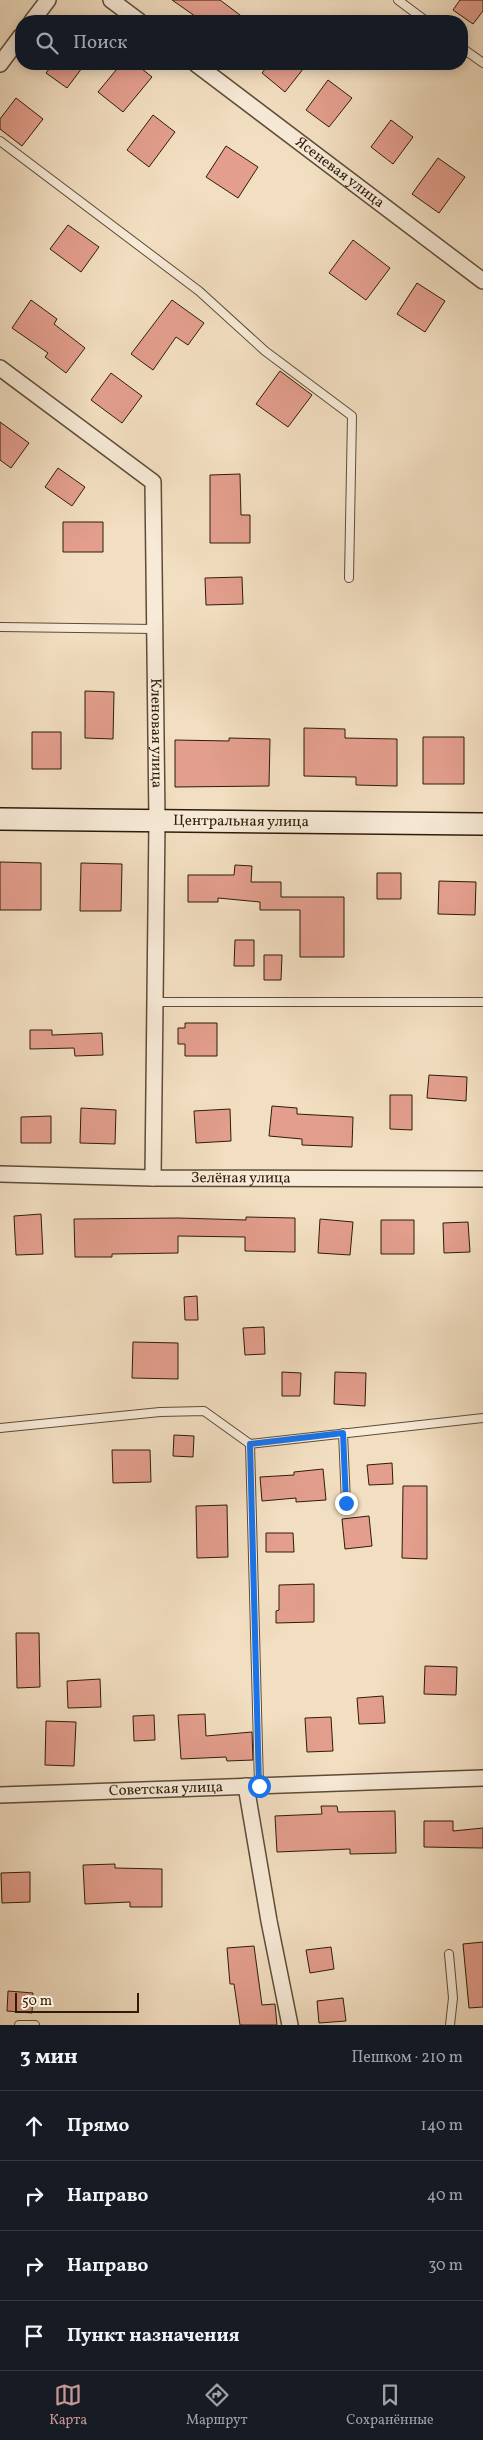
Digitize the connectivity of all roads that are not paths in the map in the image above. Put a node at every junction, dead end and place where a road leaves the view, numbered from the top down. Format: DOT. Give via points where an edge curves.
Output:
graph roads {
  1 [pos="48,0"];
  2 [pos="111,0"];
  3 [pos="398,0"];
  4 [pos="37,15"];
  5 [pos="131,15"];
  6 [pos="418,15"];
  7 [pos="15,44"];
  8 [pos="468,52"];
  9 [pos="483,63"];
  10 [pos="0,64"];
  11 [pos="204,70"];
  12 [pos="0,141"];
  13 [pos="483,281"];
  14 [pos="0,368"];
  15 [pos="349,578"];
  16 [pos="0,628"];
  17 [pos="155,629"];
  18 [pos="0,820"];
  19 [pos="157,821"];
  20 [pos="483,824"];
  21 [pos="155,1002"];
  22 [pos="483,1002"];
  23 [pos="0,1174"];
  24 [pos="153,1178"];
  25 [pos="483,1179"];
  26 [pos="483,1418"];
  27 [pos="0,1428"];
  28 [pos="343,1433"];
  29 [pos="250,1444"];
  30 [pos="346,1503"];
  31 [pos="483,1778"];
  32 [pos="253,1786"];
  33 [pos="0,1794"];
  34 [pos="449,1954"];
  35 [pos="19,2025"];
  36 [pos="35,2025"];
  37 [pos="290,2025"];
  38 [pos="450,2025"];
  1 -- 4 [label="street"];
  2 -- 5 [label="street"];
  3 -- 6 [label="lane"];
  7 -- 10 [label="street"];
  8 -- 9 [label="lane"];
  11 -- 13 [label="street, Ясеневая улица"];
  12 -- 15 [label="lane" via="198,291 265,352 352,416"];
  14 -- 17 [label="street, Кленовая улица" via="153,482"];
  16 -- 17 [label="lane"];
  17 -- 19 [label="street, Кленовая улица"];
  18 -- 19 [label="street, Центральная улица"];
  19 -- 20 [label="street, Центральная улица"];
  19 -- 21 [label="street, Кленовая улица"];
  21 -- 22 [label="lane"];
  21 -- 24 [label="street, Кленовая улица"];
  23 -- 24 [label="street, Зелёная улица"];
  24 -- 25 [label="street, Зелёная улица"];
  26 -- 28 [label="lane"];
  27 -- 29 [label="lane" via="160,1412 204,1411"];
  28 -- 29 [label="lane"];
  28 -- 30 [label="lane"];
  29 -- 32 [label="lane"];
  31 -- 32 [label="street, Советская улица"];
  32 -- 33 [label="street, Советская улица"];
  32 -- 37 [label="street" via="269,1921"];
  34 -- 38 [label="lane" via="453,1998"];
  35 -- 36 [label="lane"];
}
